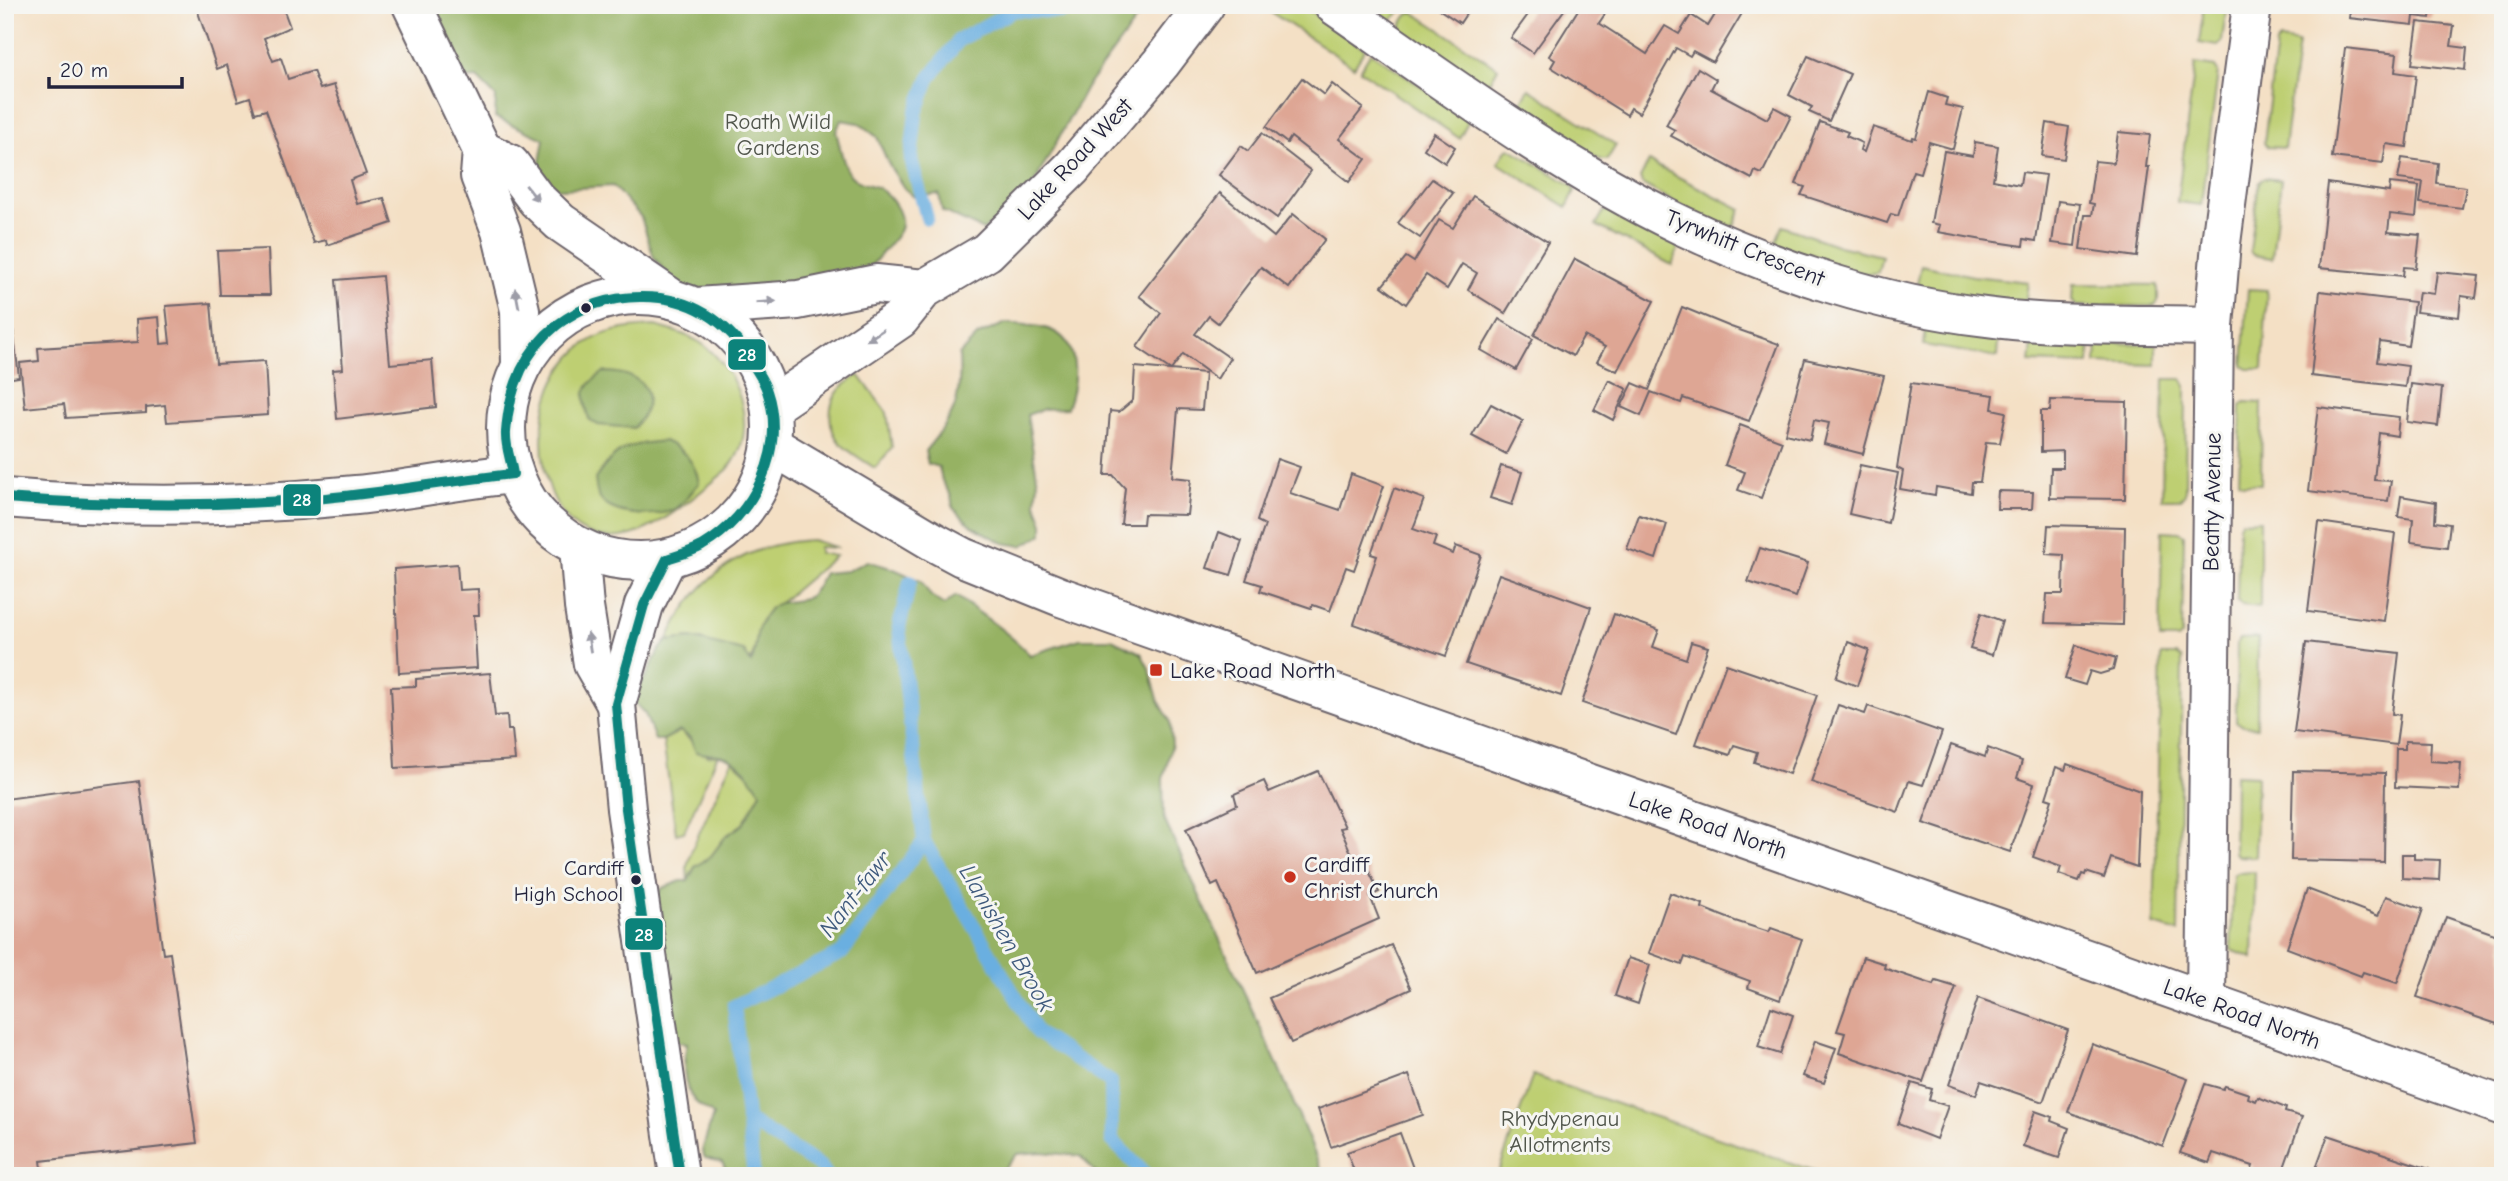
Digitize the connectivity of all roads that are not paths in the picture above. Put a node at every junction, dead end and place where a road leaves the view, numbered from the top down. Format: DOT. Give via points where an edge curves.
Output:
graph roads {
  1 [pos="412,5"];
  2 [pos="1205,5"];
  3 [pos="1334,5"];
  4 [pos="2252,5"];
  5 [pos="482,150"];
  6 [pos="924,289"];
  7 [pos="683,302"];
  8 [pos="2214,326"];
  9 [pos="521,366"];
  10 [pos="772,406"];
  11 [pos="773,446"];
  12 [pos="513,474"];
  13 [pos="5,498"];
  14 [pos="579,547"];
  15 [pos="667,559"];
  16 [pos="616,704"];
  17 [pos="2206,1001"];
  18 [pos="2503,1107"];
  19 [pos="680,1176"];
  1 -- 5 [label="street"];
  2 -- 6 [label="street, Lake Road West" via="1072,168 987,252"];
  3 -- 8 [label="street, Tyrwhitt Crescent" via="1500,119 1625,195 1683,226 1805,276 1983,317 2033,323"];
  4 -- 8 [label="street, Beatty Avenue"];
  5 -- 7 [label="street, one-way" via="510,164 560,222"];
  9 -- 5 [label="street, one-way" via="518,301 501,231 480,176"];
  7 -- 6 [label="street, one-way" via="799,300 876,284"];
  6 -- 10 [label="street, Lake Road West, one-way" via="900,319"];
  7 -- 9 [label="street" via="628,294 589,303 554,324"];
  7 -- 10 [label="street" via="733,331 758,365"];
  8 -- 17 [label="street, Beatty Avenue"];
  9 -- 12 [label="street" via="510,392 505,433"];
  10 -- 11 [label="street"];
  11 -- 15 [label="street" via="760,486 737,519 705,544"];
  11 -- 17 [label="street, Lake Road North" via="962,557 1061,597"];
  12 -- 13 [label="street" via="357,495 246,503 132,505"];
  12 -- 14 [label="street" via="529,503 551,528"];
  14 -- 15 [label="street" via="637,562"];
  16 -- 14 [label="street, one-way" via="593,664"];
  15 -- 16 [label="street" via="644,605"];
  16 -- 19 [label="street" via="626,809"];
  17 -- 18 [label="street, Lake Road North"];
}
